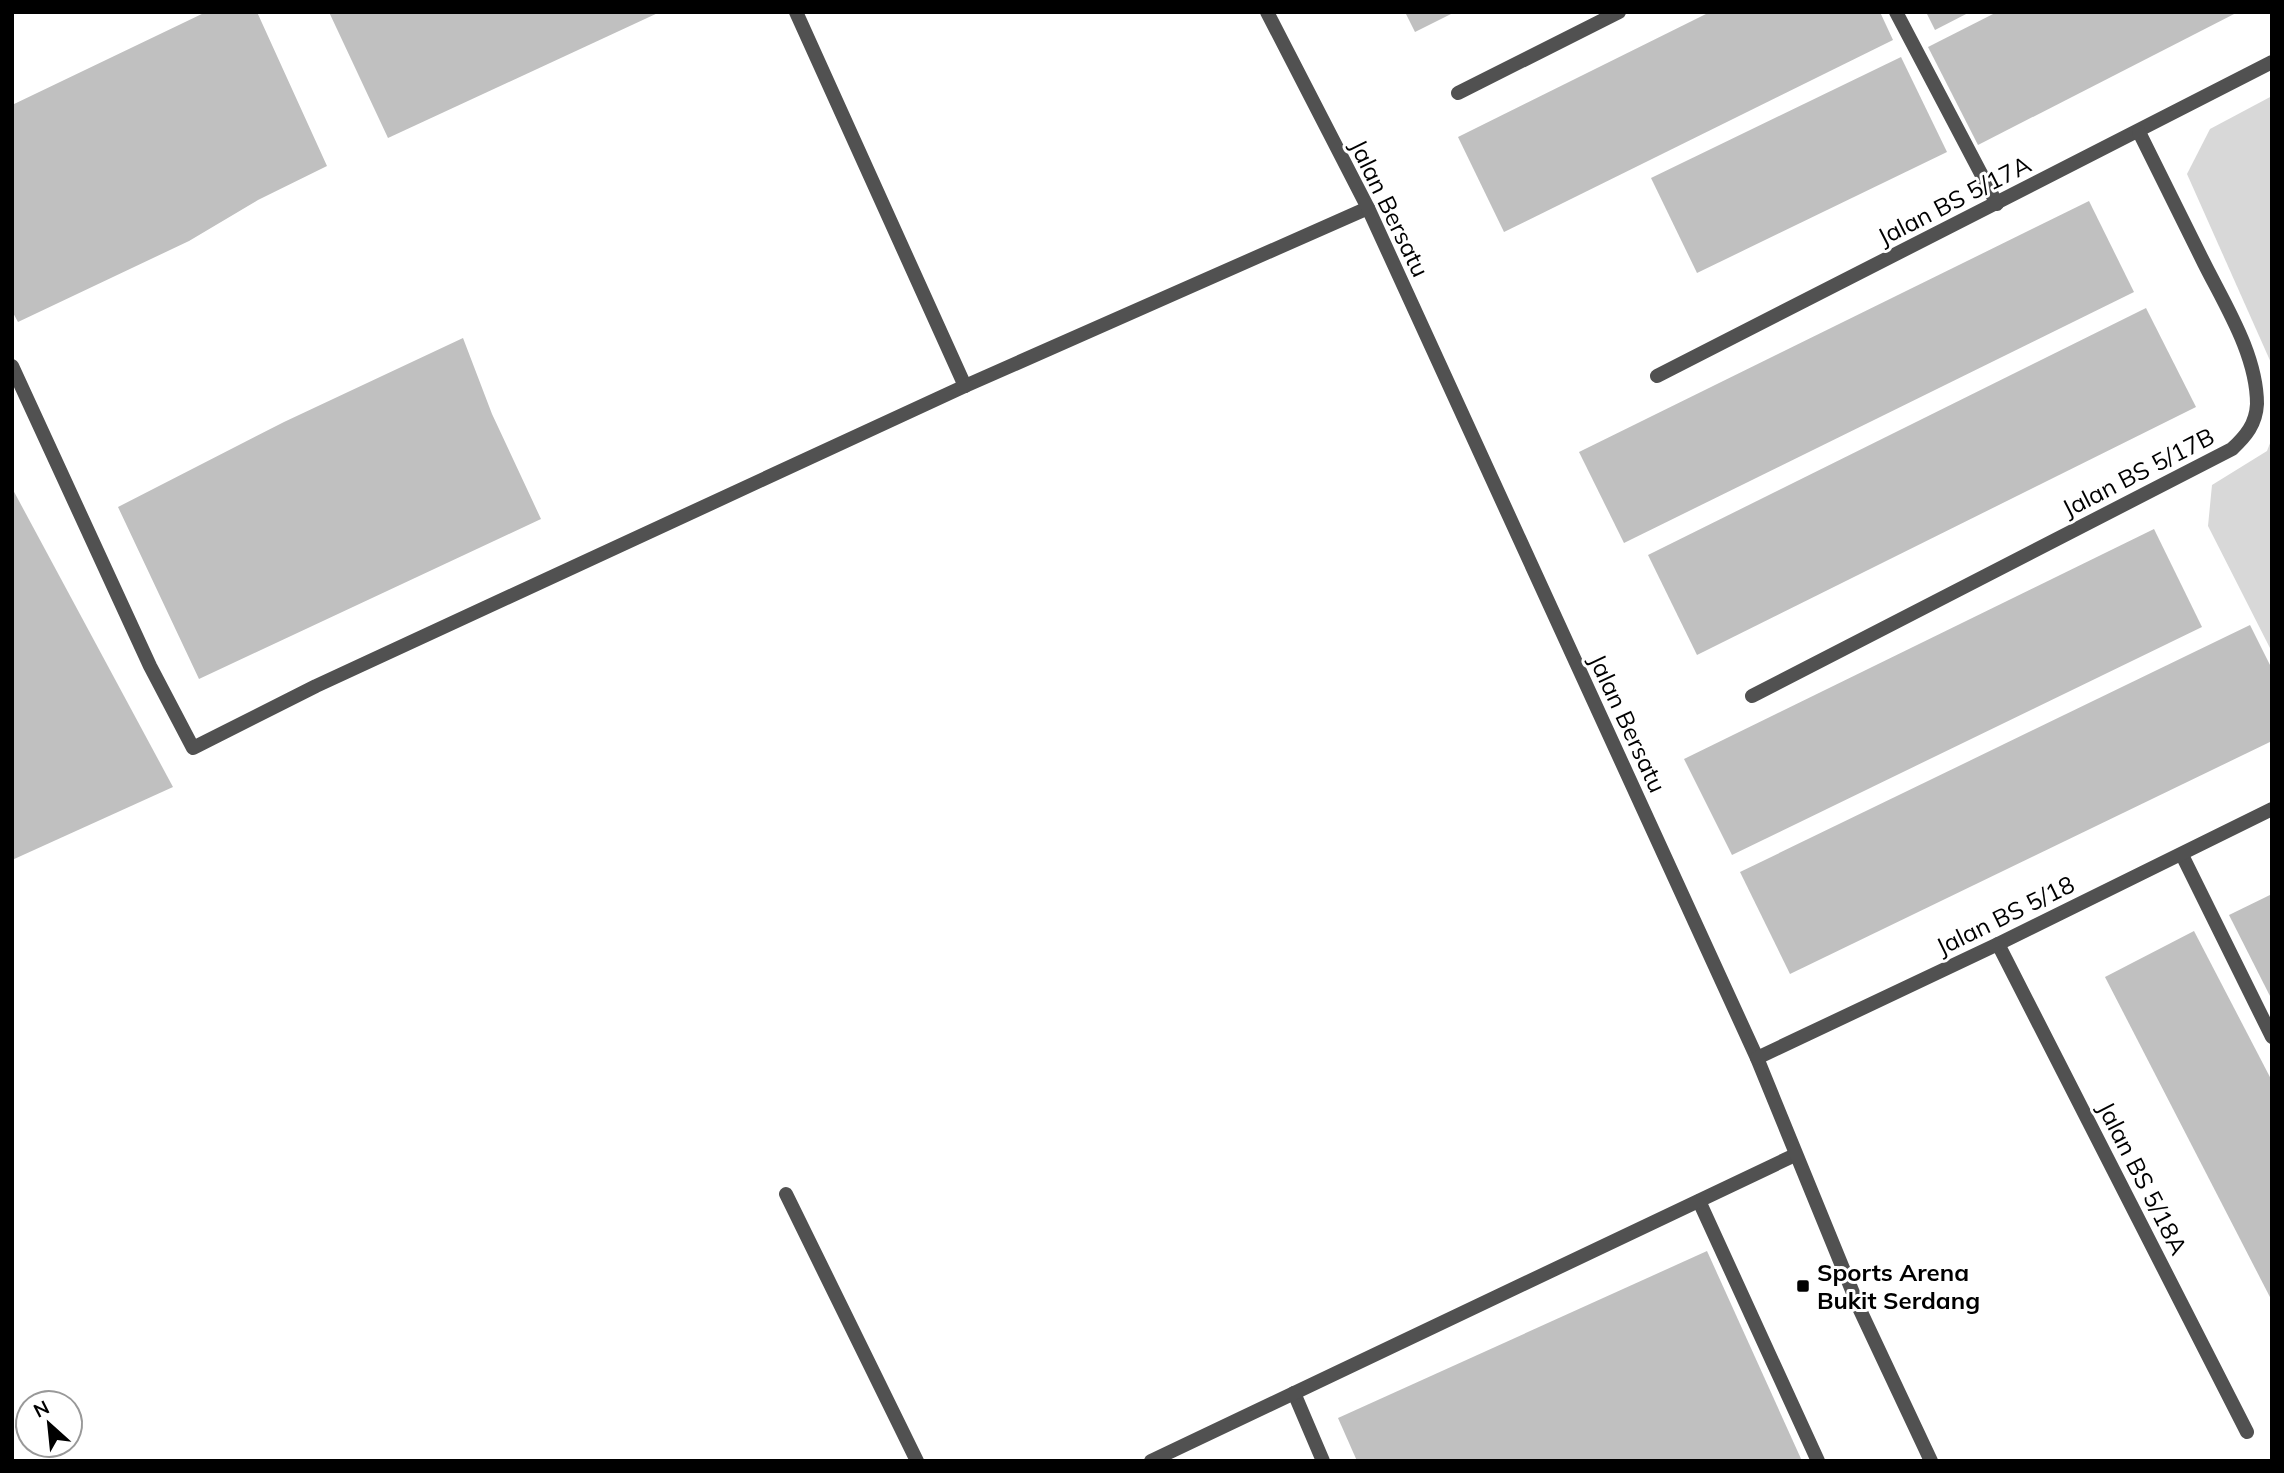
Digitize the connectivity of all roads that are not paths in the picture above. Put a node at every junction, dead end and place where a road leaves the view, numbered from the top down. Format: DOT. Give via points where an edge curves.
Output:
graph roads {
  1 [pos="796,12"];
  2 [pos="1267,12"];
  3 [pos="1619,12"];
  4 [pos="1896,12"];
  5 [pos="2272,62"];
  6 [pos="1458,93"];
  7 [pos="2139,132"];
  8 [pos="1997,204"];
  9 [pos="1368,208"];
  10 [pos="12,366"];
  11 [pos="1657,376"];
  12 [pos="965,386"];
  13 [pos="1752,696"];
  14 [pos="2272,809"];
  15 [pos="2182,855"];
  16 [pos="1998,944"];
  17 [pos="2272,1037"];
  18 [pos="1757,1058"];
  19 [pos="1795,1155"];
  20 [pos="786,1194"];
  21 [pos="1699,1201"];
  22 [pos="1294,1394"];
  23 [pos="2247,1432"];
  24 [pos="917,1461"];
  25 [pos="1151,1461"];
  26 [pos="1323,1461"];
  27 [pos="1818,1461"];
  28 [pos="1931,1461"];
  1 -- 12 [label="street"];
  2 -- 9 [label="street, Jalan Bersatu"];
  3 -- 6 [label="street"];
  4 -- 8 [label="street"];
  5 -- 7 [label="street, Jalan BS 5/17A"];
  7 -- 8 [label="street, Jalan BS 5/17A"];
  7 -- 13 [label="street, Jalan BS 5/17B" via="2246,355 2257,407 2246,437 2232,449"];
  8 -- 11 [label="street, Jalan BS 5/17A"];
  9 -- 12 [label="street"];
  9 -- 18 [label="street, Jalan Bersatu"];
  10 -- 12 [label="street" via="150,666 193,748 316,686"];
  14 -- 15 [label="street, Jalan BS 5/18"];
  15 -- 16 [label="street, Jalan BS 5/18"];
  15 -- 17 [label="street"];
  16 -- 18 [label="street, Jalan BS 5/18"];
  16 -- 23 [label="street, Jalan BS 5/18A"];
  18 -- 19 [label="street, Jalan Bersatu"];
  19 -- 21 [label="street"];
  19 -- 28 [label="street, Jalan Bersatu" via="1860,1310"];
  20 -- 24 [label="street"];
  21 -- 22 [label="street"];
  21 -- 27 [label="street"];
  22 -- 25 [label="street"];
  22 -- 26 [label="street"];
}
